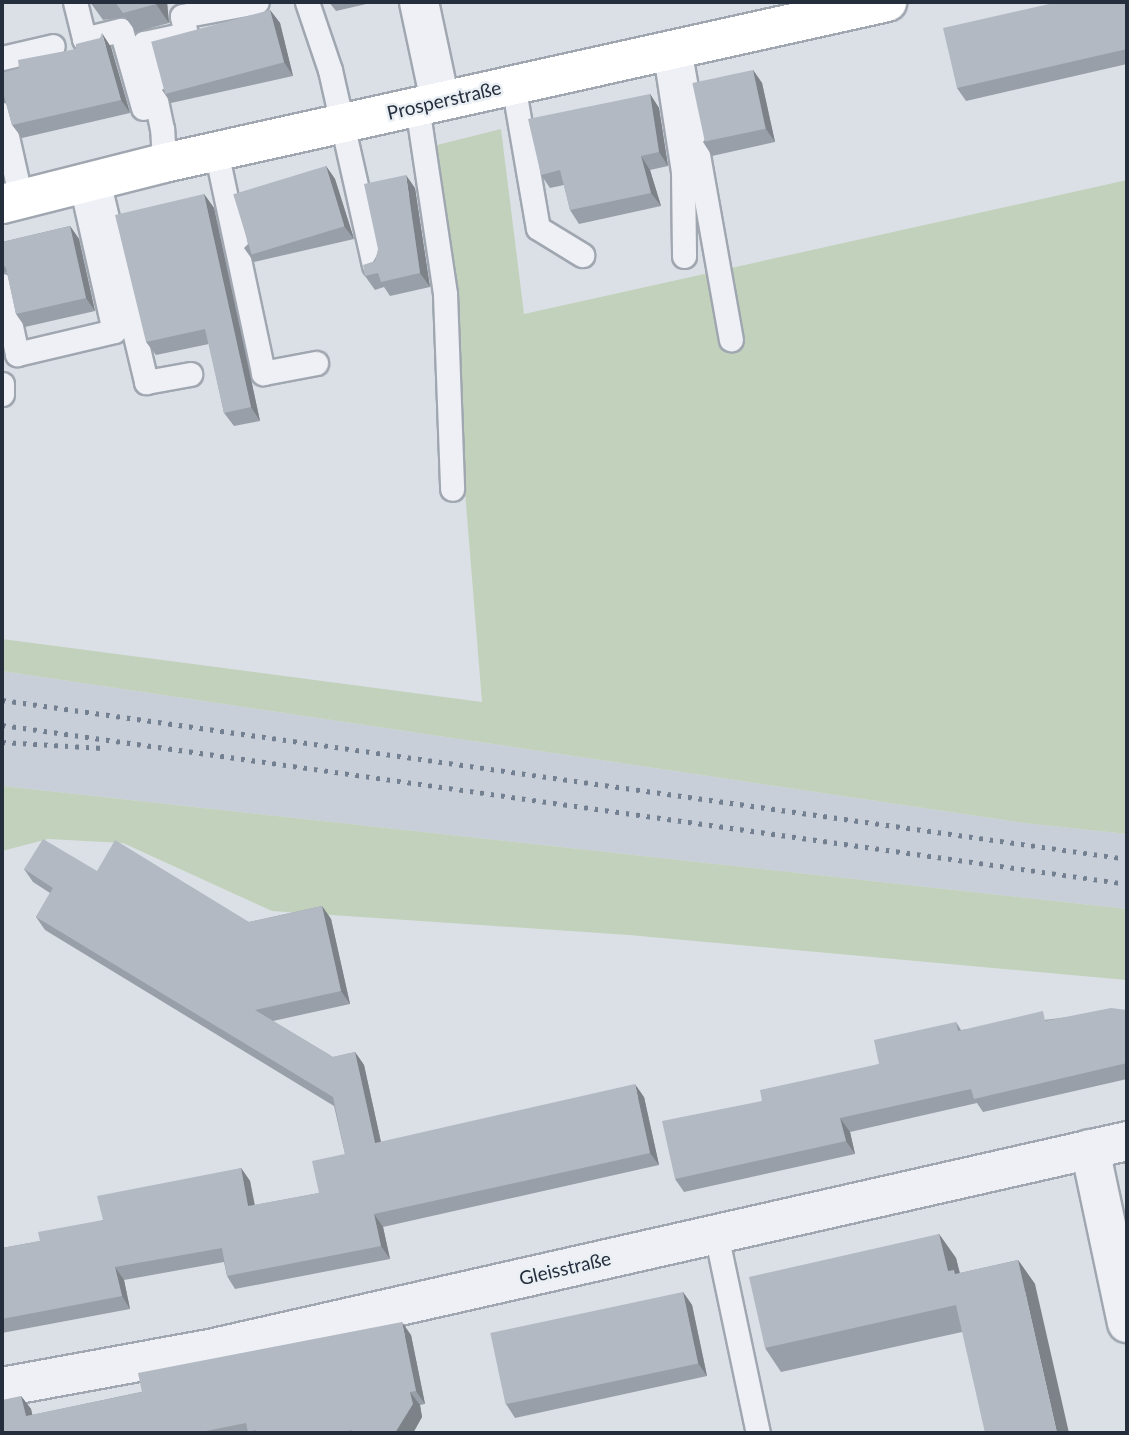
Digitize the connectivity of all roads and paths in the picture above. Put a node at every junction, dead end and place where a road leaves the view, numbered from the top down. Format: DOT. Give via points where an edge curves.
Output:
graph roads {
  1 [pos="75,2"];
  2 [pos="257,2"];
  3 [pos="307,2"];
  4 [pos="419,2"];
  5 [pos="887,2"];
  6 [pos="53,46"];
  7 [pos="672,49"];
  8 [pos="2,58"];
  9 [pos="513,84"];
  10 [pos="428,103"];
  11 [pos="2,114"];
  12 [pos="342,123"];
  13 [pos="216,151"];
  14 [pos="164,163"];
  15 [pos="89,182"];
  16 [pos="12,201"];
  17 [pos="582,256"];
  18 [pos="684,256"];
  19 [pos="374,265"];
  20 [pos="2,285"];
  21 [pos="731,339"];
  22 [pos="316,362"];
  23 [pos="190,374"];
  24 [pos="2,384"];
  25 [pos="2,394"];
  26 [pos="452,489"];
  27 [pos="1127,1141"];
  28 [pos="1090,1149"];
  29 [pos="716,1234"];
  30 [pos="1127,1323"];
  31 [pos="2,1387"];
  32 [pos="758,1433"];
  1 -- 14 [label="lane" via="85,39 121,30"];
  2 -- 14 [label="lane" via="182,16 186,34 144,43 162,129"];
  3 -- 12 [label="lane"];
  4 -- 10 [label="street"];
  5 -- 7 [label="main road, Prosperstraße"];
  6 -- 8 [label="lane"];
  7 -- 9 [label="main road, Prosperstraße"];
  7 -- 18 [label="lane" via="683,171"];
  7 -- 21 [label="lane"];
  9 -- 10 [label="main road, Prosperstraße"];
  9 -- 17 [label="lane" via="538,228"];
  10 -- 12 [label="main road, Prosperstraße"];
  10 -- 26 [label="lane" via="445,294"];
  11 -- 16 [label="lane"];
  12 -- 13 [label="main road, Prosperstraße"];
  12 -- 19 [label="lane"];
  13 -- 14 [label="main road, Prosperstraße"];
  13 -- 22 [label="lane" via="263,373"];
  14 -- 15 [label="main road, Prosperstraße"];
  15 -- 16 [label="main road, Prosperstraße"];
  15 -- 20 [label="lane" via="114,331 17,354"];
  15 -- 23 [label="lane" via="146,382"];
  24 -- 25 [label="lane"];
  27 -- 28 [label="street, Gleisstraße"];
  28 -- 29 [label="street, Gleisstraße"];
  28 -- 30 [label="street"];
  29 -- 31 [label="street, Gleisstraße" via="214,1348"];
  29 -- 32 [label="lane"];
}
